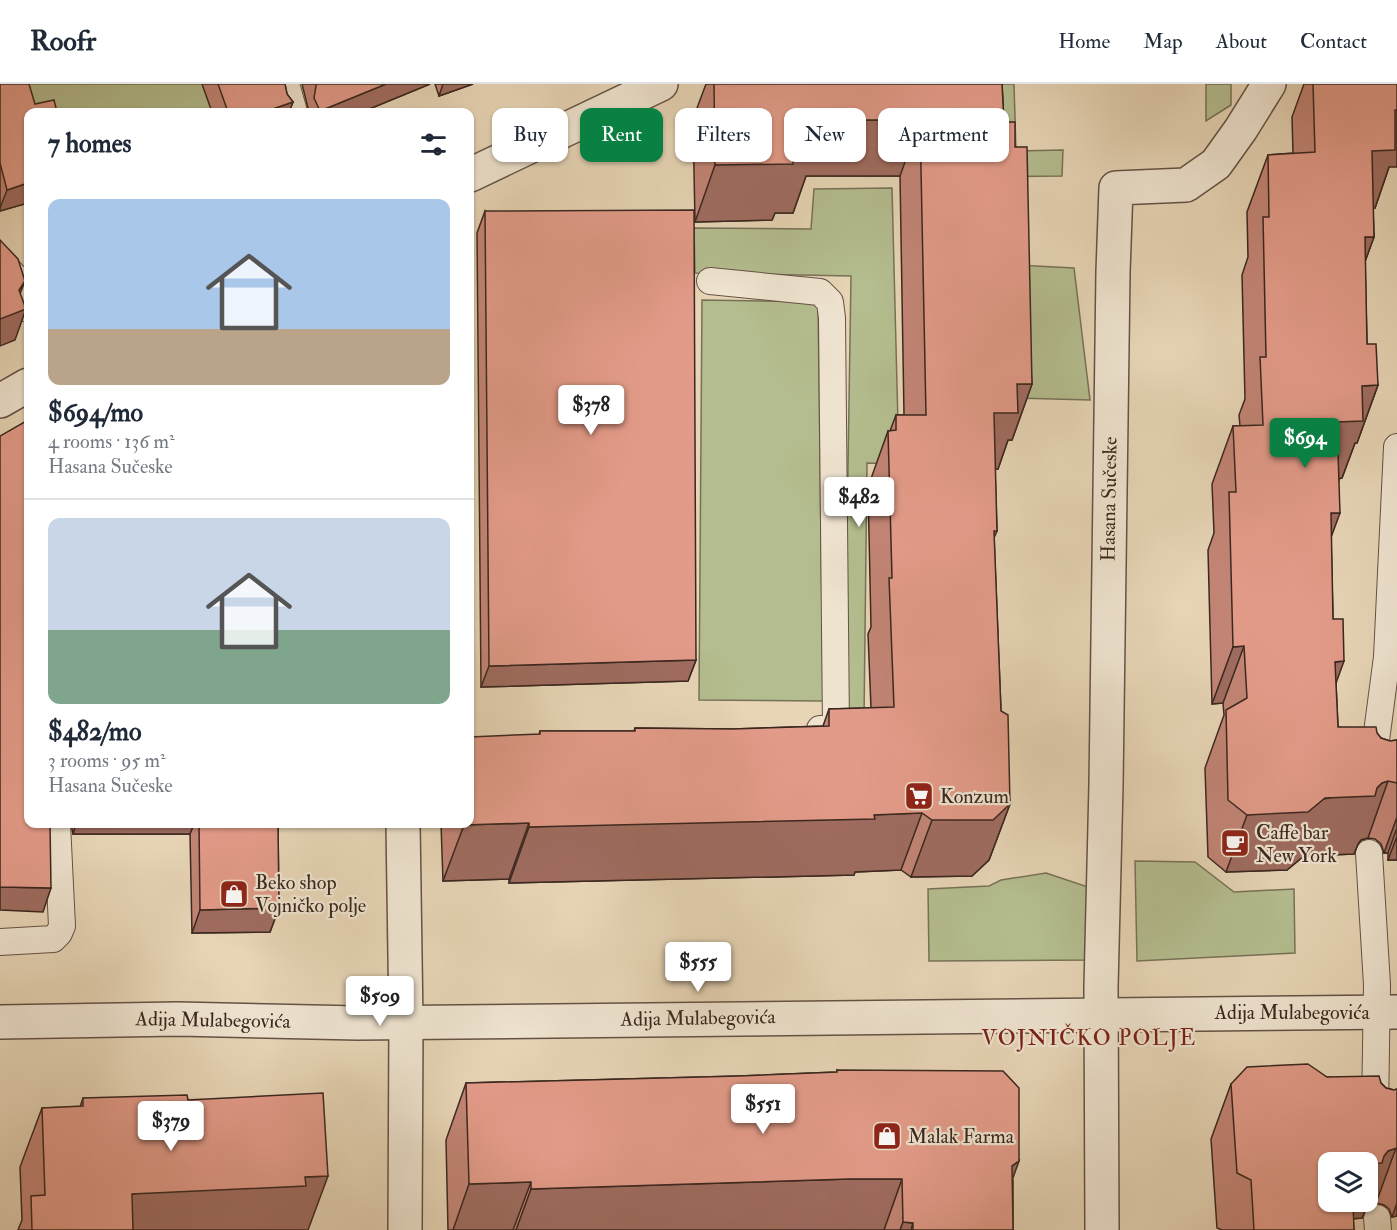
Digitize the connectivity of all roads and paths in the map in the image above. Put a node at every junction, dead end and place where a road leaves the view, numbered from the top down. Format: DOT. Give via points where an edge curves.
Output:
graph roads {
  1 [pos="286,84"];
  2 [pos="661,84"];
  3 [pos="1269,84"];
  4 [pos="293,108"];
  5 [pos="474,173"];
  6 [pos="0,261"];
  7 [pos="710,280"];
  8 [pos="24,296"];
  9 [pos="24,387"];
  10 [pos="0,401"];
  11 [pos="1397,447"];
  12 [pos="801,730"];
  13 [pos="1370,784"];
  14 [pos="57,828"];
  15 [pos="403,828"];
  16 [pos="1369,853"];
  17 [pos="0,942"];
  18 [pos="1387,1012"];
  19 [pos="1101,1013"];
  20 [pos="0,1022"];
  21 [pos="406,1022"];
  22 [pos="1374,1130"];
  23 [pos="405,1230"];
  24 [pos="1102,1230"];
  1 -- 4 [label="lane"];
  2 -- 5 [label="street"];
  3 -- 19 [label="street, Hasana Sučeske" via="1216,164 1186,185 1116,188"];
  6 -- 8 [label="lane" via="20,282"];
  7 -- 12 [label="lane" via="820,291 830,302 836,728"];
  9 -- 10 [label="street"];
  11 -- 13 [label="lane" via="1387,657"];
  14 -- 17 [label="lane" via="62,926 59,933 53,939"];
  15 -- 21 [label="street"];
  16 -- 18 [label="lane"];
  18 -- 19 [label="street, Adija Mulabegovića"];
  18 -- 22 [label="lane"];
  19 -- 21 [label="street, Adija Mulabegovića"];
  19 -- 24 [label="street"];
  20 -- 21 [label="street, Adija Mulabegovića"];
  21 -- 23 [label="street"];
}
